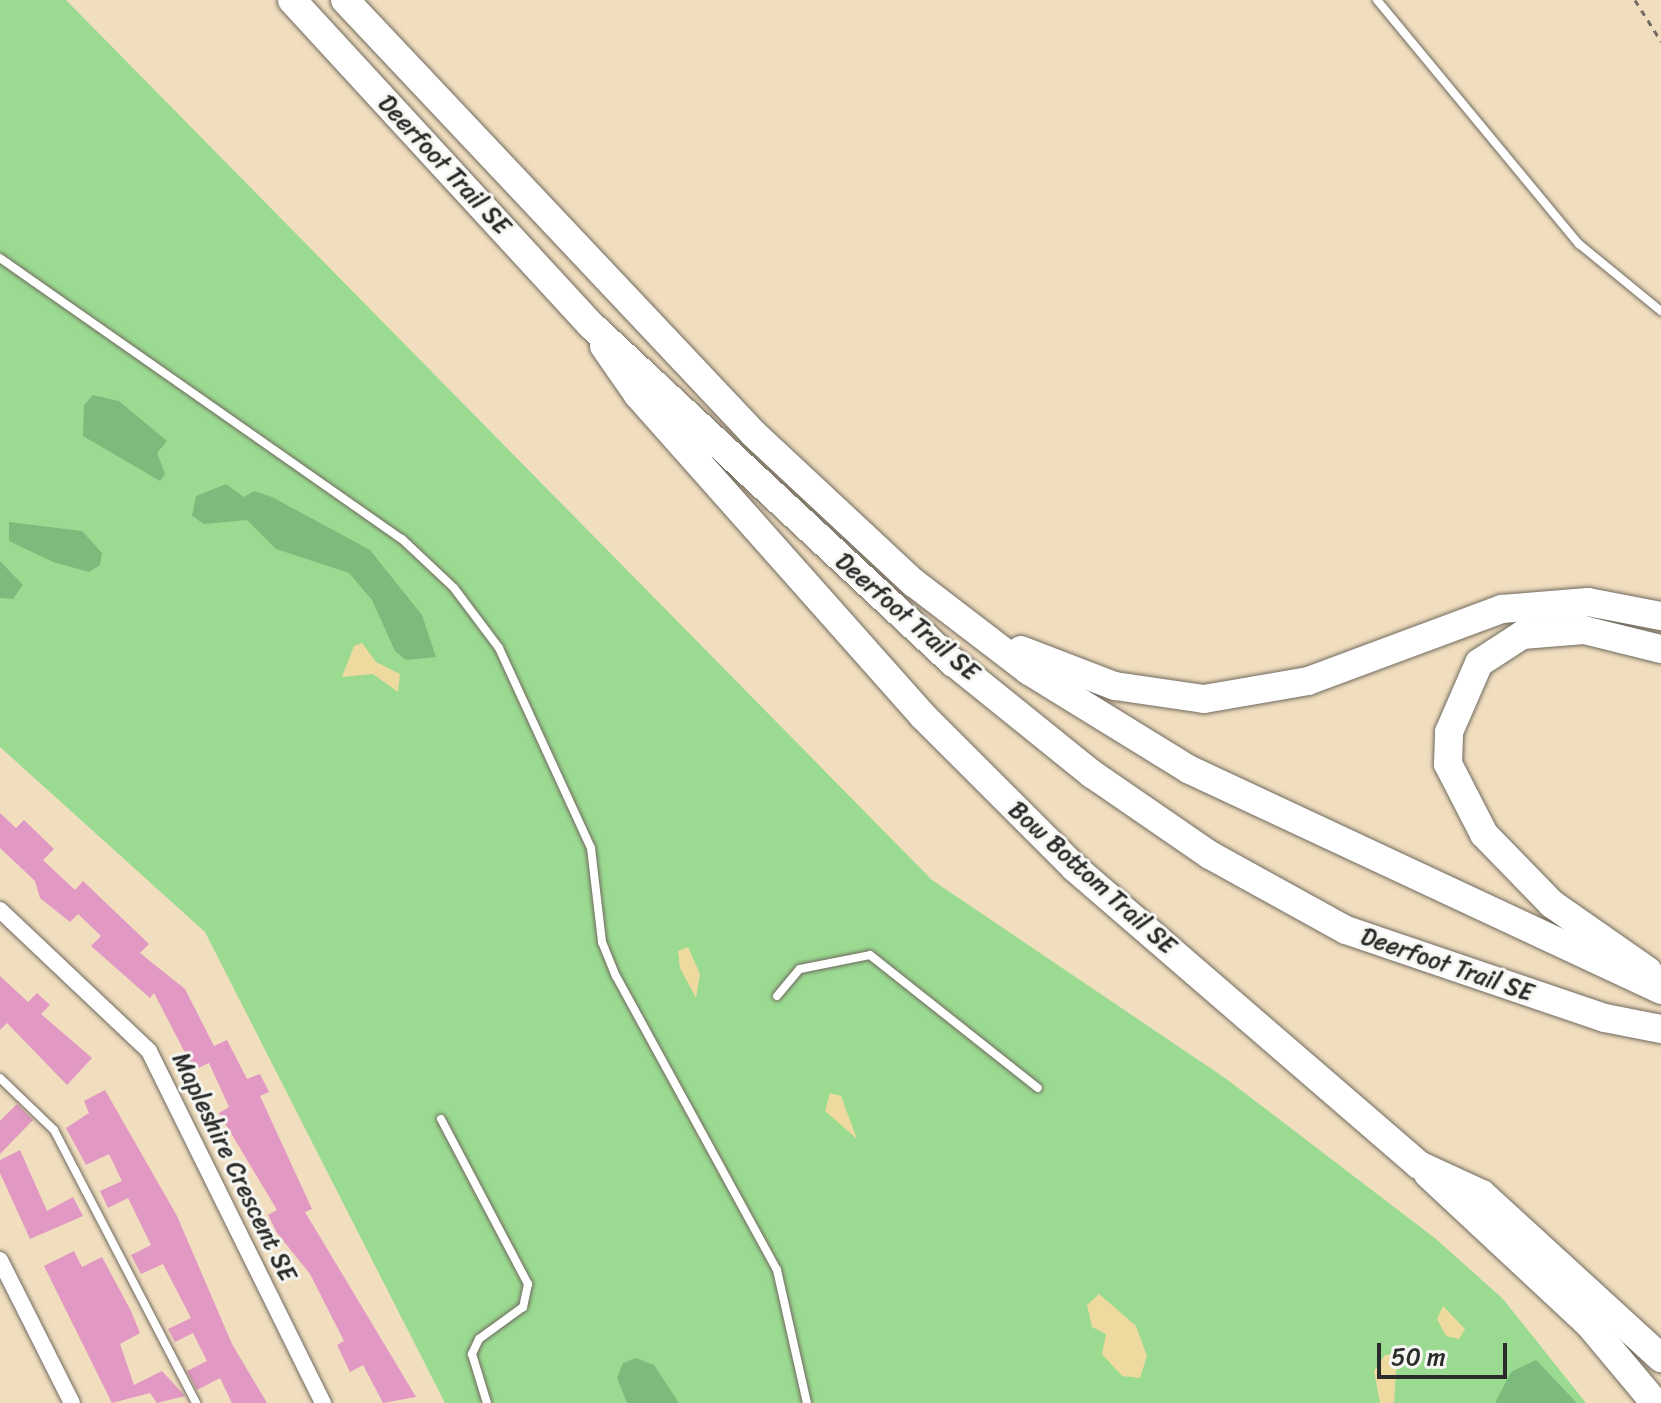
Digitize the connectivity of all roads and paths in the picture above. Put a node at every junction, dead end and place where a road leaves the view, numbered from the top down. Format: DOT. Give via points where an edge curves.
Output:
graph roads {
  1 [pos="292,0"];
  2 [pos="345,0"];
  3 [pos="1377,0"];
  4 [pos="1635,0"];
  5 [pos="1661,41"];
  6 [pos="0,258"];
  7 [pos="1661,311"];
  8 [pos="591,325"];
  9 [pos="1661,616"];
  10 [pos="979,633"];
  11 [pos="1661,649"];
  12 [pos="0,910"];
  13 [pos="1661,980"];
  14 [pos="1661,990"];
  15 [pos="777,996"];
  16 [pos="1661,1029"];
  17 [pos="0,1078"];
  18 [pos="1038,1088"];
  19 [pos="441,1119"];
  20 [pos="1419,1165"];
  21 [pos="0,1260"];
  22 [pos="1661,1358"];
  23 [pos="72,1403"];
  24 [pos="196,1403"];
  25 [pos="323,1403"];
  26 [pos="487,1403"];
  27 [pos="807,1403"];
  28 [pos="1655,1403"];
  1 -- 8 [label="highway, Deerfoot Trail SE"];
  2 -- 10 [label="highway, Deerfoot Trail SE" via="754,434 914,583"];
  3 -- 7 [label="lane" via="1579,244"];
  4 -- 5 [label="path"];
  6 -- 27 [label="lane" via="402,539 454,588 499,648 591,848 602,942 616,976 777,1270"];
  8 -- 16 [label="highway, Deerfoot Trail SE" via="953,662 1092,774 1210,855 1346,930 1590,1014"];
  8 -- 20 [label="highway, Bow Bottom Trail SE" via="638,395 923,716 1075,868"];
  9 -- 10 [label="highway" via="1588,602 1502,609 1308,681 1204,699 1115,686"];
  10 -- 14 [label="highway, Deerfoot Trail SE" via="1188,769"];
  11 -- 13 [label="highway" via="1584,630 1522,635 1495,648 1456,704 1448,764 1484,834 1532,884"];
  12 -- 25 [label="street, Mapleshire Crescent SE" via="149,1051"];
  15 -- 18 [label="lane" via="800,969 870,955"];
  17 -- 24 [label="lane" via="54,1130"];
  19 -- 26 [label="lane" via="528,1284 523,1307 479,1339 472,1354"];
  20 -- 22 [label="highway, Bow Bottom Trail SE" via="1482,1194"];
  20 -- 28 [label="highway" via="1589,1324"];
  21 -- 23 [label="street"];
}
